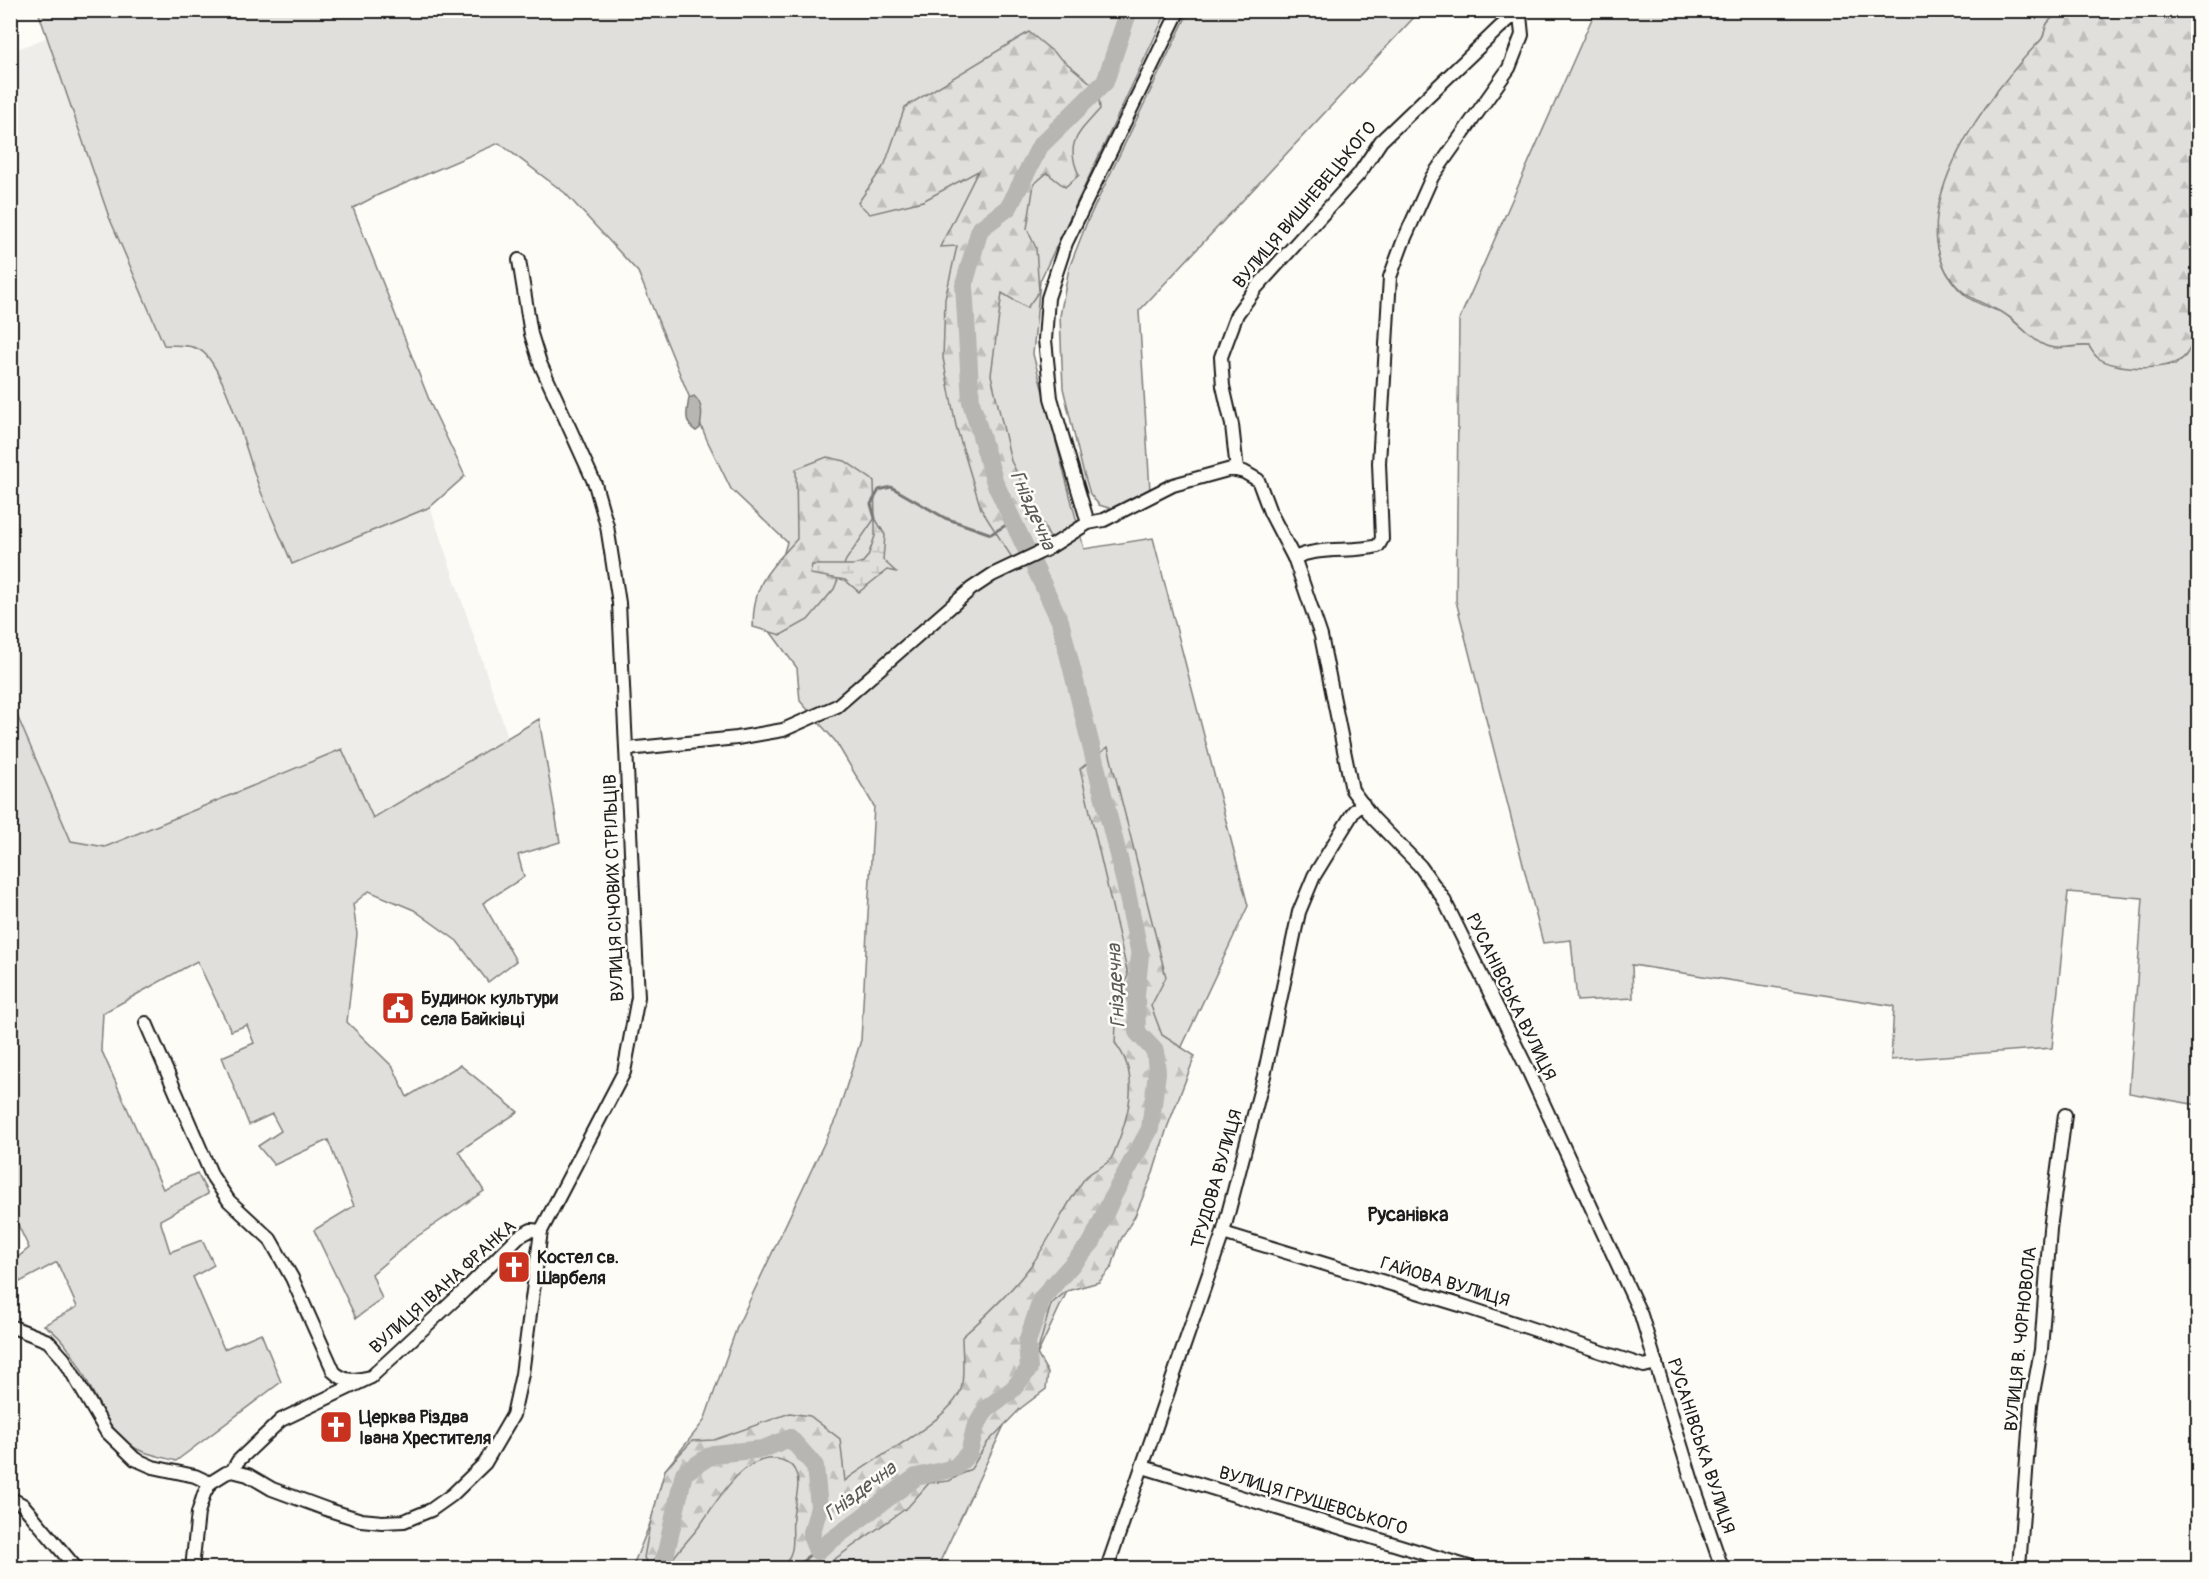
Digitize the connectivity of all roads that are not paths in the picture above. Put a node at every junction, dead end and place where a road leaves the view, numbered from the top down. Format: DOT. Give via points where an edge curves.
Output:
graph roads {
  1 [pos="1179,10"];
  2 [pos="519,260"];
  3 [pos="1237,470"];
  4 [pos="1088,523"];
  5 [pos="1294,558"];
  6 [pos="627,749"];
  7 [pos="1363,804"];
  8 [pos="146,1023"];
  9 [pos="2065,1115"];
  10 [pos="541,1231"];
  11 [pos="1223,1233"];
  12 [pos="10,1326"];
  13 [pos="1656,1363"];
  14 [pos="371,1377"];
  15 [pos="1143,1467"];
  16 [pos="232,1471"];
  17 [pos="210,1484"];
  18 [pos="10,1498"];
  19 [pos="76,1569"];
  20 [pos="192,1569"];
  21 [pos="1107,1569"];
  22 [pos="1472,1569"];
  23 [pos="1722,1569"];
  24 [pos="2019,1569"];
  1 -- 4 [label="street" via="1066,243 1048,298 1045,340 1051,398"];
  2 -- 6 [label="street, ВУЛИЦЯ СІЧОВИХ СТРІЛЬЦІВ" via="531,334 540,363 592,476 608,526 619,603"];
  3 -- 4 [label="street, ВУЛИЦЯ СІЧОВИХ СТРІЛЬЦІВ" via="1173,485 1104,520"];
  3 -- 5 [label="street, РУСАНІВСЬКА ВУЛИЦЯ" via="1258,480"];
  3 -- 5 [label="street, ВУЛИЦЯ ВИШНЕВЕЦЬКОГО" via="1221,357 1237,315 1256,288 1359,174 1381,141 1500,27 1520,15 1522,35 1509,68 1432,177 1390,277 1379,463 1382,539 1378,546 1365,549 1304,553"];
  4 -- 6 [label="street, ВУЛИЦЯ СІЧОВИХ СТРІЛЬЦІВ" via="971,589 837,706 783,730"];
  5 -- 7 [label="street, РУСАНІВСЬКА ВУЛИЦЯ" via="1320,636 1352,790"];
  6 -- 10 [label="street, ВУЛИЦЯ СІЧОВИХ СТРІЛЬЦІВ" via="638,997 624,1072"];
  7 -- 11 [label="street, ТРУДОВА ВУЛИЦЯ" via="1354,811 1314,876 1299,912 1264,1076"];
  7 -- 13 [label="street, РУСАНІВСЬКА ВУЛИЦЯ" via="1420,866 1443,898 1641,1315"];
  8 -- 14 [label="street, ВУЛИЦЯ ІВАНА ФРАНКА" via="212,1176 229,1201 270,1239 334,1372 353,1381"];
  9 -- 24 [label="street, ВУЛИЦЯ В. ЧОРНОВОЛА" via="2050,1229 2041,1350 2031,1404"];
  10 -- 14 [label="street, ВУЛИЦЯ ІВАНА ФРАНКА" via="531,1230 518,1237"];
  10 -- 16 [label="street, ВУЛИЦЯ СІЧОВИХ СТРІЛЬЦІВ" via="513,1415 486,1463 452,1495 431,1510 404,1521 361,1520"];
  11 -- 13 [label="street, ГАЙОВА ВУЛИЦЯ" via="1471,1308 1644,1366"];
  11 -- 15 [label="street, ТРУДОВА ВУЛИЦЯ"];
  12 -- 17 [label="street" via="48,1341 64,1359 106,1431 135,1459"];
  13 -- 23 [label="street, РУСАНІВСЬКА ВУЛИЦЯ"];
  14 -- 16 [label="street, ВУЛИЦЯ ІВАНА ФРАНКА" via="281,1420"];
  15 -- 21 [label="street, ТРУДОВА ВУЛИЦЯ"];
  15 -- 22 [label="street, ВУЛИЦЯ ГРУШЕВСЬКОГО"];
  16 -- 17 [label="street"];
  17 -- 20 [label="street" via="198,1513"];
  18 -- 19 [label="street" via="23,1505"];
}
